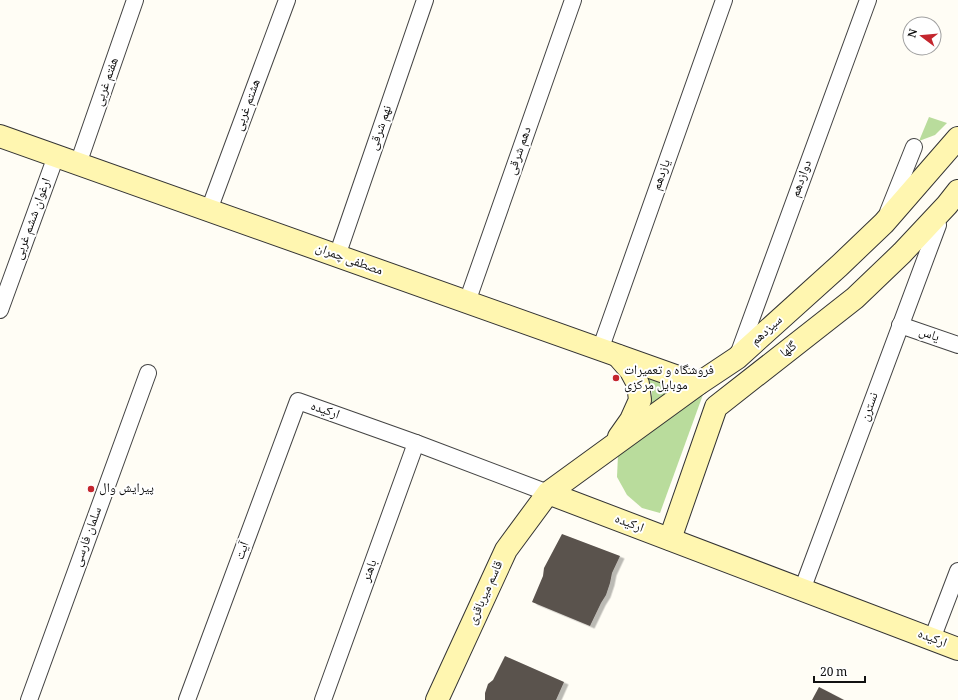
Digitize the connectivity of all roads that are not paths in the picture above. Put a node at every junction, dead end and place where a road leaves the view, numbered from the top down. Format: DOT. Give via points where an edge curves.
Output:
graph roads {
  1 [pos="135,0"];
  2 [pos="287,0"];
  3 [pos="425,0"];
  4 [pos="573,0"];
  5 [pos="724,0"];
  6 [pos="868,0"];
  7 [pos="0,136"];
  8 [pos="958,138"];
  9 [pos="914,147"];
  10 [pos="56,156"];
  11 [pos="78,164"];
  12 [pos="958,191"];
  13 [pos="209,210"];
  14 [pos="884,223"];
  15 [pos="938,224"];
  16 [pos="337,256"];
  17 [pos="5,279"];
  18 [pos="467,302"];
  19 [pos="0,310"];
  20 [pos="900,325"];
  21 [pos="958,345"];
  22 [pos="609,353"];
  23 [pos="737,358"];
  24 [pos="148,373"];
  25 [pos="698,384"];
  26 [pos="298,401"];
  27 [pos="416,442"];
  28 [pos="612,447"];
  29 [pos="548,493"];
  30 [pos="670,539"];
  31 [pos="958,571"];
  32 [pos="802,590"];
  33 [pos="932,639"];
  34 [pos="958,649"];
  35 [pos="29,700"];
  36 [pos="187,700"];
  37 [pos="323,700"];
  38 [pos="437,700"];
  1 -- 11 [label="street, هفتم غربی"];
  2 -- 13 [label="street, هشتم غربی"];
  3 -- 16 [label="street, نهم شرقی"];
  4 -- 18 [label="street, دهم شرقی"];
  5 -- 22 [label="street, یازدهم"];
  6 -- 23 [label="street, دوازدهم"];
  7 -- 10 [label="street, مصطفی چمران"];
  8 -- 14 [label="street, سیزدهم"];
  9 -- 14 [label="street"];
  10 -- 11 [label="street, مصطفی چمران"];
  10 -- 17 [label="street, ارغوان ششم غربی"];
  11 -- 13 [label="street, مصطفی چمران"];
  12 -- 30 [label="street, گلها" via="902,253 855,298 716,407"];
  13 -- 16 [label="street, مصطفی چمران"];
  14 -- 23 [label="street, سیزدهم"];
  15 -- 20 [label="street, نسترن"];
  16 -- 18 [label="street, مصطفی چمران"];
  17 -- 19 [label="street, ارغوان ششم غربی"];
  18 -- 22 [label="street, مصطفی چمران"];
  20 -- 21 [label="street, یاس"];
  20 -- 32 [label="street, نسترن"];
  22 -- 25 [label="street, مصطفی چمران"];
  22 -- 28 [label="street" via="631,371 638,384 640,400 631,420"];
  23 -- 25 [label="street, سیزدهم"];
  24 -- 35 [label="street, سلمان فارسی"];
  25 -- 28 [label="street, سیزدهم"];
  26 -- 27 [label="street, ارکیده"];
  26 -- 36 [label="street, آیت"];
  27 -- 29 [label="street, ارکیده"];
  27 -- 37 [label="street, باهنر"];
  28 -- 29 [label="street, سیزدهم"];
  29 -- 30 [label="street, ارکیده"];
  29 -- 38 [label="street, قاسم میرباقری" via="506,550"];
  30 -- 32 [label="street, ارکیده"];
  31 -- 33 [label="street"];
  32 -- 33 [label="street, ارکیده"];
  33 -- 34 [label="street, ارکیده"];
}
